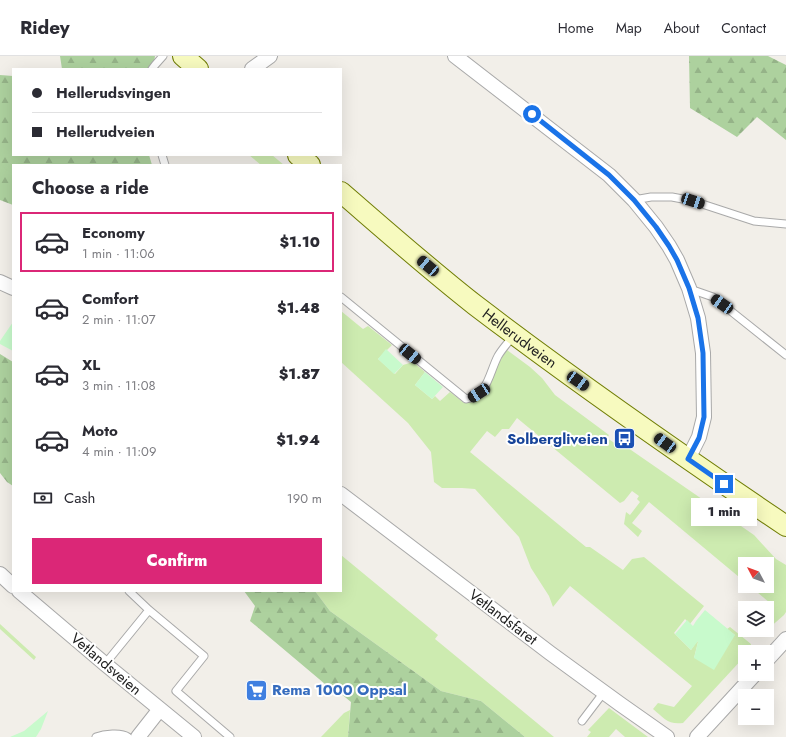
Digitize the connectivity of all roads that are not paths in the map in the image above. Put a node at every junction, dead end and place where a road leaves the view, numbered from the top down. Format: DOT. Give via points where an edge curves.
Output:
graph roads {
  1 [pos="163,56"];
  2 [pos="183,56"];
  3 [pos="270,56"];
  4 [pos="455,56"];
  5 [pos="152,68"];
  6 [pos="197,68"];
  7 [pos="253,68"];
  8 [pos="299,156"];
  9 [pos="309,164"];
  10 [pos="342,193"];
  11 [pos="634,200"];
  12 [pos="786,224"];
  13 [pos="0,282"];
  14 [pos="12,288"];
  15 [pos="689,288"];
  16 [pos="342,298"];
  17 [pos="514,334"];
  18 [pos="786,355"];
  19 [pos="688,459"];
  20 [pos="342,495"];
  21 [pos="786,526"];
  22 [pos="0,574"];
  23 [pos="12,585"];
  24 [pos="20,592"];
  25 [pos="130,592"];
  26 [pos="149,610"];
  27 [pos="786,639"];
  28 [pos="774,652"];
  29 [pos="105,664"];
  30 [pos="748,681"];
  31 [pos="604,692"];
  32 [pos="160,709"];
  33 [pos="582,721"];
  34 [pos="96,737"];
  35 [pos="128,737"];
  36 [pos="138,737"];
  37 [pos="194,737"];
  38 [pos="230,737"];
  39 [pos="667,737"];
  40 [pos="697,737"];
  1 -- 5 [label="lane"];
  2 -- 6 [label="main road"];
  3 -- 7 [label="street"];
  4 -- 11 [label="street" via="609,175"];
  8 -- 9 [label="main road"];
  10 -- 17 [label="main road, Hellerudveien" via="448,283"];
  11 -- 12 [label="lane" via="672,197 693,201 754,221"];
  11 -- 15 [label="street" via="669,246"];
  13 -- 14 [label="street"];
  15 -- 18 [label="lane" via="713,297"];
  15 -- 19 [label="street" via="698,318 703,353 704,417 699,438"];
  16 -- 17 [label="lane" via="466,399 479,393 484,387 498,356"];
  17 -- 19 [label="main road, Hellerudveien"];
  19 -- 21 [label="main road, Hellerudveien"];
  20 -- 31 [label="street, Vetlandsfaret"];
  22 -- 23 [label="street"];
  24 -- 29 [label="street, Vetlandsveien"];
  25 -- 26 [label="lane"];
  26 -- 29 [label="lane"];
  26 -- 38 [label="lane" via="204,656 176,691"];
  27 -- 28 [label="street"];
  29 -- 32 [label="street, Vetlandsveien"];
  30 -- 40 [label="street"];
  31 -- 33 [label="lane"];
  31 -- 39 [label="street, Vetlandsfaret"];
  32 -- 36 [label="street"];
  32 -- 37 [label="street, Vetlandsveien"];
  34 -- 35 [label="lane" via="115,734"];
}
